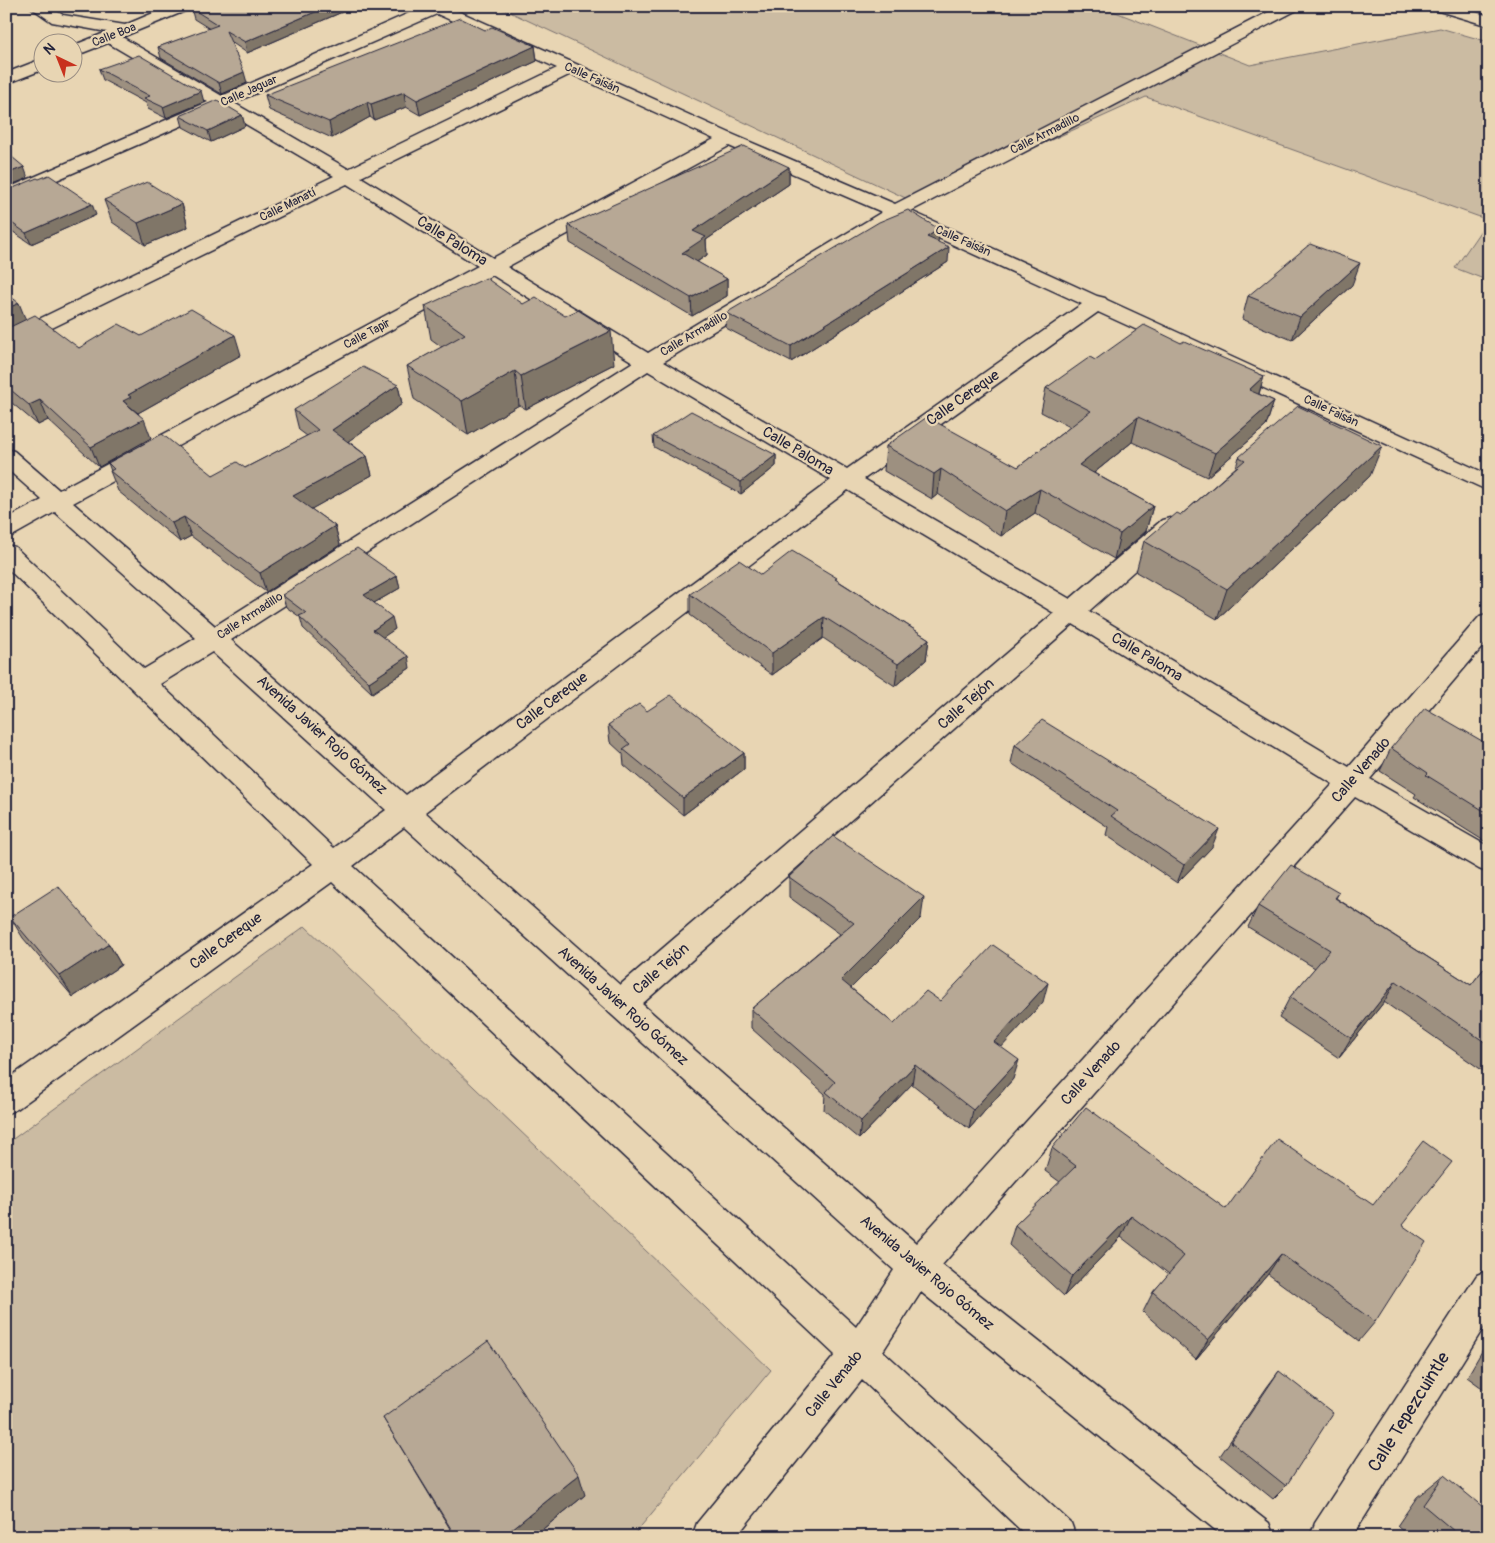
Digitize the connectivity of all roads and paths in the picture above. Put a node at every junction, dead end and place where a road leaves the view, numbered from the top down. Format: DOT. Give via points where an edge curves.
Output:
graph roads {
  1 [pos="37,6"];
  2 [pos="184,6"];
  3 [pos="1293,6"];
  4 [pos="1438,6"];
  5 [pos="435,7"];
  6 [pos="1489,21"];
  7 [pos="119,34"];
  8 [pos="82,48"];
  9 [pos="32,68"];
  10 [pos="571,68"];
  11 [pos="6,79"];
  12 [pos="221,103"];
  13 [pos="728,139"];
  14 [pos="346,176"];
  15 [pos="6,196"];
  16 [pos="896,211"];
  17 [pos="493,267"];
  18 [pos="1098,302"];
  19 [pos="6,343"];
  20 [pos="648,362"];
  21 [pos="1311,402"];
  22 [pos="1288,421"];
  23 [pos="6,456"];
  24 [pos="847,480"];
  25 [pos="1489,484"];
  26 [pos="56,501"];
  27 [pos="1192,507"];
  28 [pos="6,529"];
  29 [pos="6,553"];
  30 [pos="1072,612"];
  31 [pos="1489,622"];
  32 [pos="214,639"];
  33 [pos="141,683"];
  34 [pos="1352,782"];
  35 [pos="406,810"];
  36 [pos="1489,860"];
  37 [pos="333,865"];
  38 [pos="620,1004"];
  39 [pos="6,1099"];
  40 [pos="917,1267"];
  41 [pos="1489,1286"];
  42 [pos="860,1353"];
  43 [pos="711,1537"];
  44 [pos="1057,1537"];
  45 [pos="1255,1537"];
  46 [pos="1330,1537"];
  1 -- 7 [label="street" via="58,19"];
  2 -- 7 [label="street, Calle Boa"];
  3 -- 16 [label="street, Calle Armadillo"];
  4 -- 6 [label="street"];
  5 -- 10 [label="street, Calle Faisán"];
  5 -- 12 [label="street, Calle Jaguar"];
  7 -- 8 [label="street, Calle Boa"];
  7 -- 12 [label="street, Calle Paloma"];
  9 -- 11 [label="street"];
  10 -- 13 [label="street, Calle Faisán"];
  10 -- 14 [label="street, Calle Manatí"];
  12 -- 14 [label="street, Calle Paloma"];
  12 -- 15 [label="street, Calle Jaguar"];
  13 -- 16 [label="street, Calle Faisán"];
  13 -- 17 [label="street, Calle Tapir"];
  14 -- 17 [label="street, Calle Paloma"];
  14 -- 19 [label="street, Calle Manatí"];
  16 -- 18 [label="street, Calle Faisán"];
  16 -- 20 [label="street, Calle Armadillo"];
  17 -- 20 [label="street, Calle Paloma"];
  17 -- 26 [label="street, Calle Tapir"];
  18 -- 21 [label="street, Calle Faisán"];
  18 -- 24 [label="street, Calle Cereque"];
  20 -- 24 [label="street, Calle Paloma"];
  20 -- 32 [label="street, Calle Armadillo"];
  21 -- 22 [label="street"];
  21 -- 25 [label="street, Calle Faisán"];
  23 -- 26 [label="street, Avenida Javier Rojo Gómez"];
  24 -- 30 [label="street, Calle Paloma"];
  24 -- 35 [label="street, Calle Cereque"];
  26 -- 28 [label="street, Calle Tapir"];
  26 -- 32 [label="street, Avenida Javier Rojo Gómez"];
  27 -- 30 [label="street, Calle Tejón"];
  29 -- 33 [label="street"];
  30 -- 34 [label="street, Calle Paloma"];
  30 -- 38 [label="street, Calle Tejón"];
  31 -- 34 [label="street, Calle Venado"];
  32 -- 33 [label="street, Calle Armadillo"];
  32 -- 35 [label="street, Avenida Javier Rojo Gómez"];
  33 -- 37 [label="street"];
  34 -- 36 [label="street, Calle Paloma"];
  34 -- 40 [label="street, Calle Venado"];
  35 -- 37 [label="street, Calle Cereque"];
  35 -- 38 [label="street, Avenida Javier Rojo Gómez"];
  37 -- 39 [label="street, Calle Cereque"];
  37 -- 42 [label="street"];
  38 -- 40 [label="street, Avenida Javier Rojo Gómez"];
  40 -- 42 [label="street, Calle Venado"];
  40 -- 45 [label="street, Avenida Javier Rojo Gómez"];
  41 -- 46 [label="street, Calle Tepezcuintle"];
  42 -- 43 [label="street, Calle Venado"];
  42 -- 44 [label="street"];
}
